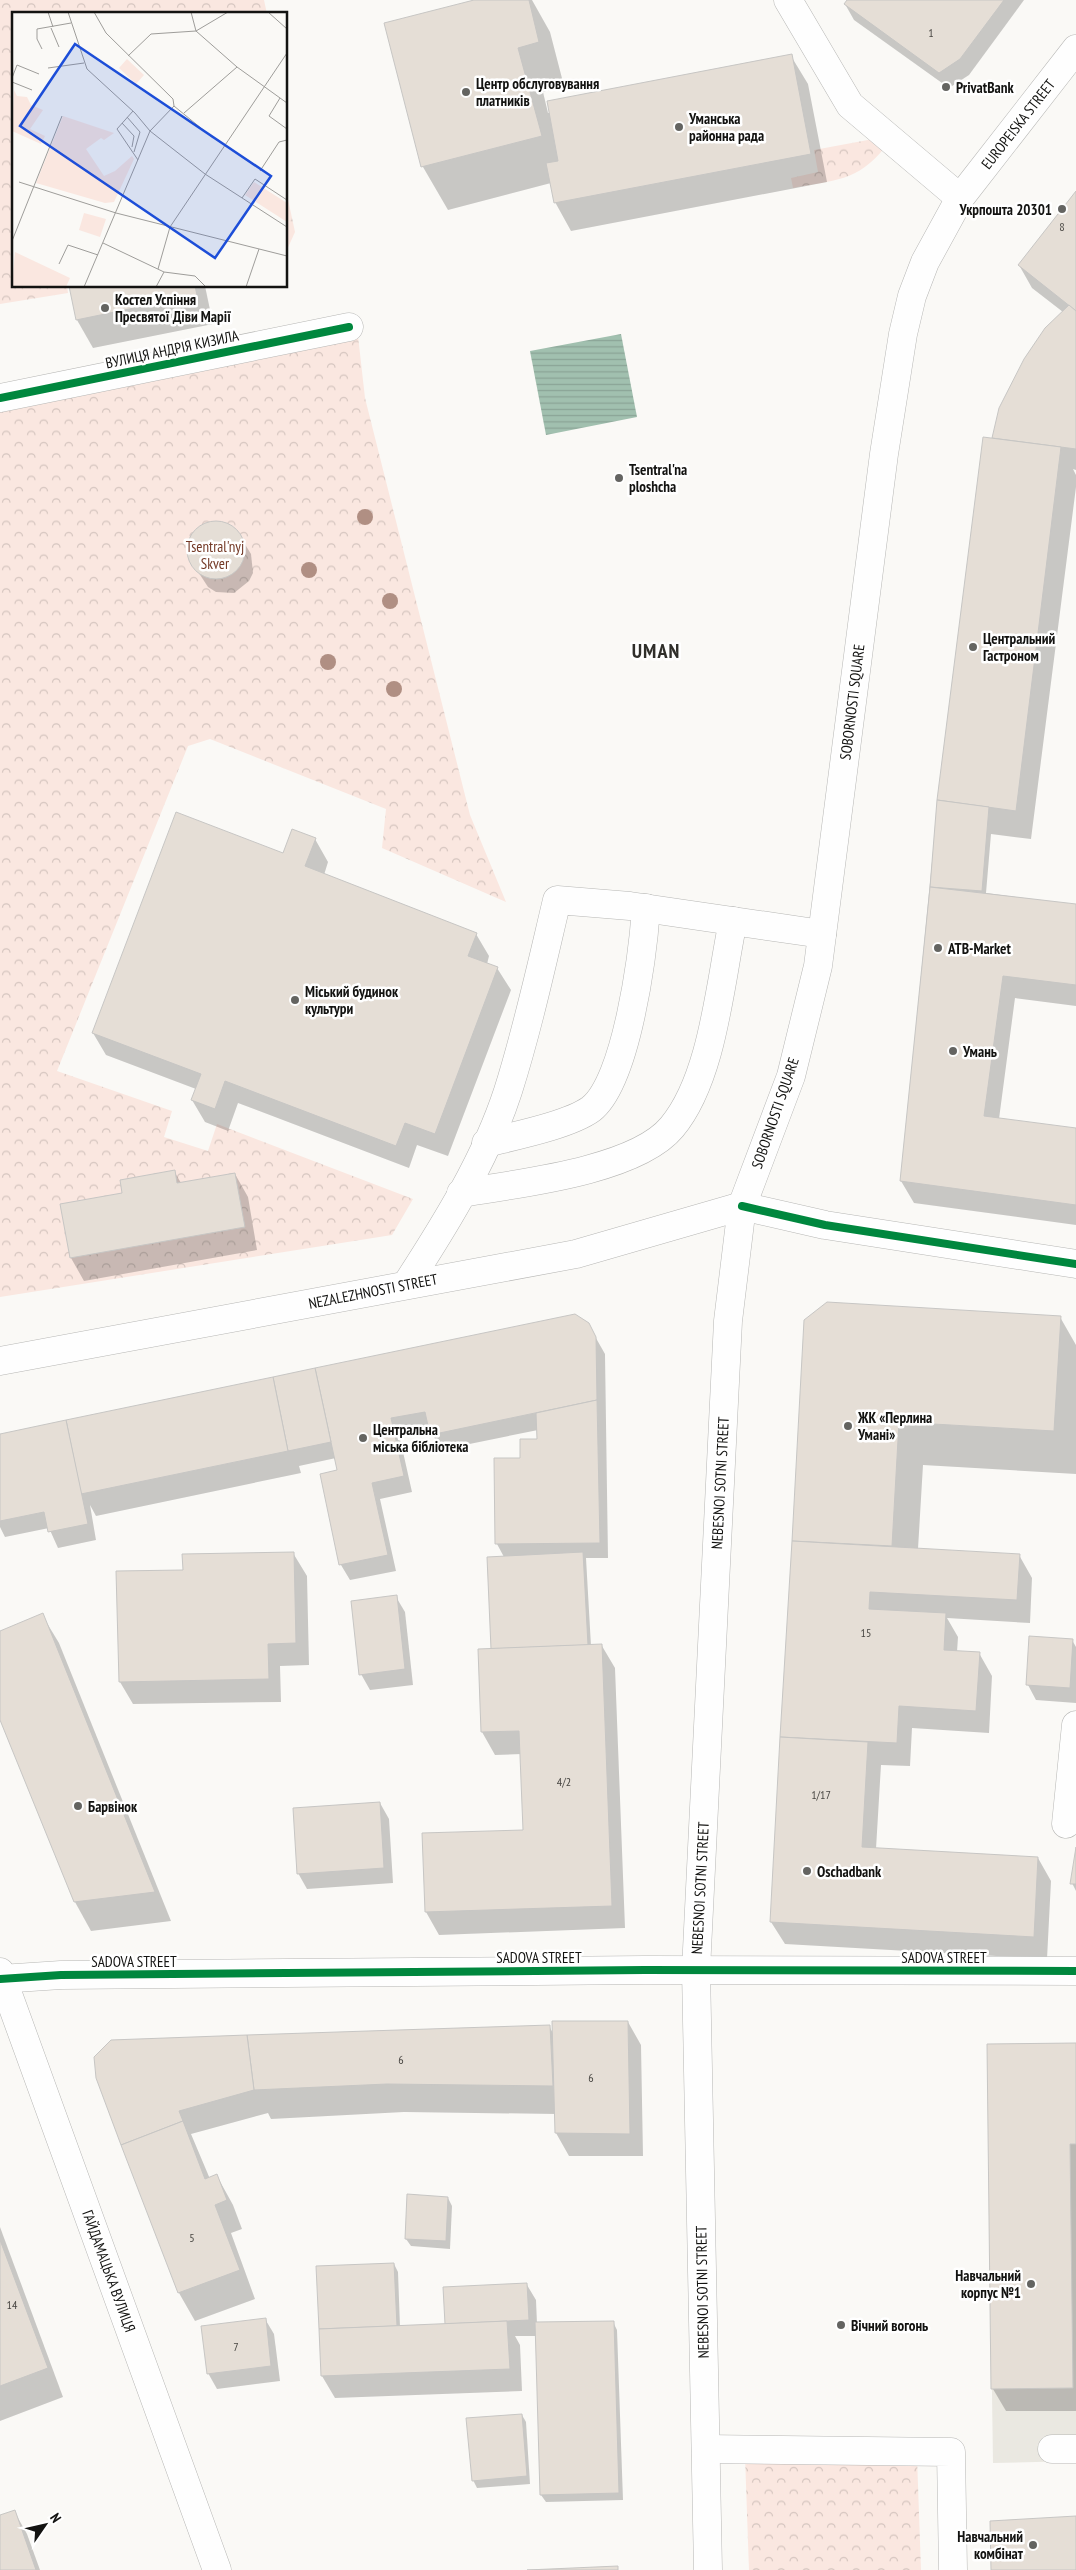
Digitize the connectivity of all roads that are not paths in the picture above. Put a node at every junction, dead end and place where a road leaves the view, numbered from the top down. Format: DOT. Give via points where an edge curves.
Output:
graph roads {
  1 [pos="788,0"];
  2 [pos="1076,50"];
  3 [pos="960,198"];
  4 [pos="349,327"];
  5 [pos="0,398"];
  6 [pos="646,908"];
  7 [pos="733,921"];
  8 [pos="822,934"];
  9 [pos="486,1143"];
  10 [pos="461,1193"];
  11 [pos="742,1206"];
  12 [pos="1076,1264"];
  13 [pos="406,1285"];
  14 [pos="0,1361"];
  15 [pos="1076,1725"];
  16 [pos="1066,1824"];
  17 [pos="696,1970"];
  18 [pos="1076,1971"];
  19 [pos="1,1976"];
  20 [pos="706,2449"];
  21 [pos="217,2570"];
  22 [pos="708,2570"];
  23 [pos="953,2570"];
  1 -- 3 [label="main road" via="850,105"];
  2 -- 3 [label="main road, EUROPEISKA STREET"];
  3 -- 8 [label="main road, SOBORNOSTI SQUARE" via="925,262 902,334"];
  4 -- 5 [label="main road, ВУЛИЦЯ АНДРІЯ КИЗИЛА"];
  6 -- 7 [label="main road"];
  6 -- 9 [label="main road" via="633,1005 618,1060 602,1098 577,1116"];
  6 -- 9 [label="main road" via="557,900 508,1091"];
  7 -- 8 [label="main road"];
  7 -- 10 [label="main road" via="706,1053 691,1097 671,1128 622,1159 589,1170"];
  8 -- 11 [label="main road, SOBORNOSTI SQUARE" via="818,966 791,1076"];
  9 -- 10 [label="main road"];
  10 -- 13 [label="main road"];
  11 -- 12 [label="main road" via="825,1225"];
  11 -- 13 [label="main road, NEZALEZHNOSTI STREET" via="576,1254"];
  11 -- 17 [label="main road, NEBESNOI SOTNI STREET" via="728,1321"];
  13 -- 14 [label="main road, NEZALEZHNOSTI STREET"];
  15 -- 16 [label="main road"];
  17 -- 18 [label="main road, SADOVA STREET"];
  17 -- 19 [label="main road, SADOVA STREET"];
  17 -- 20 [label="main road, NEBESNOI SOTNI STREET"];
  19 -- 21 [label="main road, ГАЙДАМАЦЬКА ВУЛИЦЯ"];
  20 -- 22 [label="main road, NEBESNOI SOTNI STREET"];
  20 -- 23 [label="main road" via="951,2452"];
}
